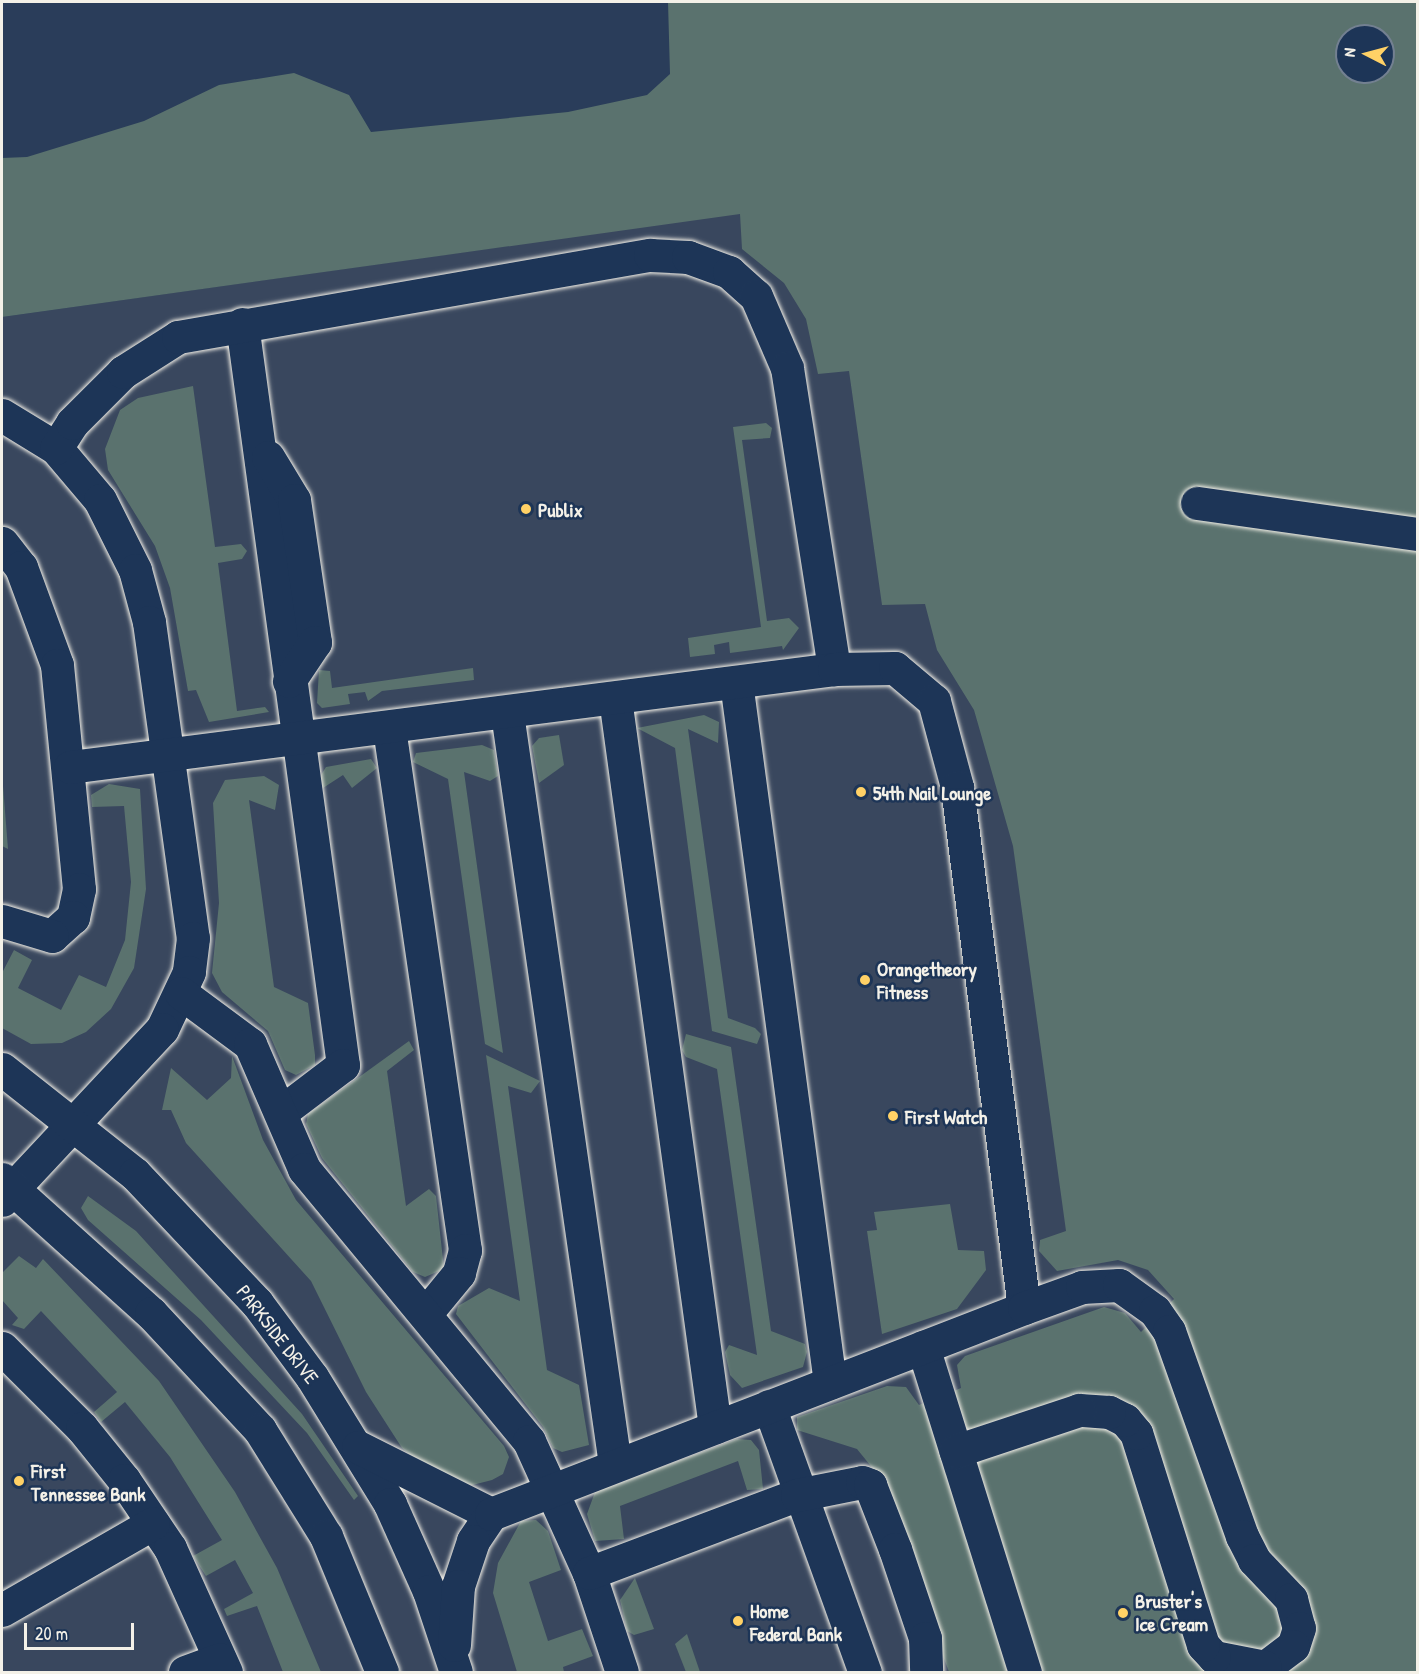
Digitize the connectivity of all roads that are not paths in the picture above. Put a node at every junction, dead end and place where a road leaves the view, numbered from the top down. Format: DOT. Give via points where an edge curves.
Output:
graph roads {
  1 [pos="242,324"];
  2 [pos="2,415"];
  3 [pos="56,448"];
  4 [pos="1197,503"];
  5 [pos="1418,534"];
  6 [pos="2,543"];
  7 [pos="834,669"];
  8 [pos="736,682"];
  9 [pos="615,699"];
  10 [pos="507,713"];
  11 [pos="389,728"];
  12 [pos="296,741"];
  13 [pos="169,757"];
  14 [pos="70,767"];
  15 [pos="2,921"];
  16 [pos="182,993"];
  17 [pos="2,1069"];
  18 [pos="281,1112"];
  19 [pos="73,1120"];
  20 [pos="5,1189"];
  21 [pos="1024,1308"];
  22 [pos="427,1312"];
  23 [pos="923,1347"];
  24 [pos="2,1348"];
  25 [pos="830,1383"];
  26 [pos="769,1406"];
  27 [pos="715,1427"];
  28 [pos="357,1447"];
  29 [pos="956,1451"];
  30 [pos="615,1464"];
  31 [pos="549,1489"];
  32 [pos="796,1496"];
  33 [pos="491,1514"];
  34 [pos="153,1523"];
  35 [pos="589,1573"];
  36 [pos="2,1610"];
  37 [pos="223,1666"];
  38 [pos="454,1667"];
  39 [pos="185,1672"];
  40 [pos="382,1672"];
  41 [pos="622,1672"];
  42 [pos="864,1672"];
  43 [pos="926,1672"];
  44 [pos="1025,1672"];
  1 -- 3 [label="street" via="178,338 123,372 72,423"];
  1 -- 7 [label="street" via="650,255 688,257 729,272 756,296 787,368"];
  1 -- 12 [label="street" via="262,448"];
  2 -- 3 [label="street"];
  3 -- 13 [label="street" via="99,500 135,570 149,622"];
  4 -- 5 [label="street"];
  6 -- 14 [label="street" via="21,567 57,664"];
  7 -- 8 [label="street"];
  7 -- 21 [label="street" via="895,668 934,701 957,787"];
  8 -- 9 [label="street"];
  8 -- 25 [label="street"];
  9 -- 10 [label="street"];
  9 -- 27 [label="street"];
  10 -- 11 [label="street"];
  10 -- 30 [label="street"];
  11 -- 12 [label="street"];
  11 -- 22 [label="street" via="465,1250 459,1273"];
  12 -- 13 [label="street"];
  12 -- 18 [label="street" via="343,1065"];
  13 -- 14 [label="street"];
  13 -- 16 [label="street" via="193,938"];
  14 -- 15 [label="street" via="79,889 73,917 52,936"];
  16 -- 18 [label="street" via="250,1044"];
  16 -- 19 [label="street" via="150,1044"];
  17 -- 19 [label="street, PARKSIDE DRIVE"];
  18 -- 22 [label="street" via="304,1169"];
  19 -- 20 [label="street"];
  19 -- 28 [label="street, PARKSIDE DRIVE" via="135,1174 257,1303"];
  20 -- 40 [label="street" via="151,1313 260,1430 326,1536"];
  21 -- 23 [label="street"];
  21 -- 29 [label="street" via="1082,1287 1119,1285 1155,1311 1169,1331 1242,1536 1254,1560 1291,1599 1299,1628 1293,1646 1265,1667 1214,1657 1195,1626 1136,1433 1109,1412 1063,1414"];
  22 -- 31 [label="street" via="529,1441"];
  23 -- 25 [label="street"];
  23 -- 29 [label="street"];
  24 -- 34 [label="street" via="82,1428"];
  25 -- 26 [label="street"];
  26 -- 27 [label="street"];
  26 -- 32 [label="street"];
  27 -- 30 [label="street"];
  28 -- 33 [label="street"];
  28 -- 38 [label="street, PARKSIDE DRIVE" via="429,1591"];
  29 -- 44 [label="street"];
  30 -- 31 [label="street"];
  31 -- 33 [label="street"];
  31 -- 35 [label="street"];
  32 -- 35 [label="street"];
  32 -- 42 [label="street"];
  32 -- 43 [label="street" via="852,1480 870,1485 925,1638"];
  33 -- 38 [label="street" via="473,1541 458,1586"];
  34 -- 36 [label="street"];
  34 -- 37 [label="street"];
  35 -- 41 [label="street"];
  37 -- 39 [label="street"];
}
